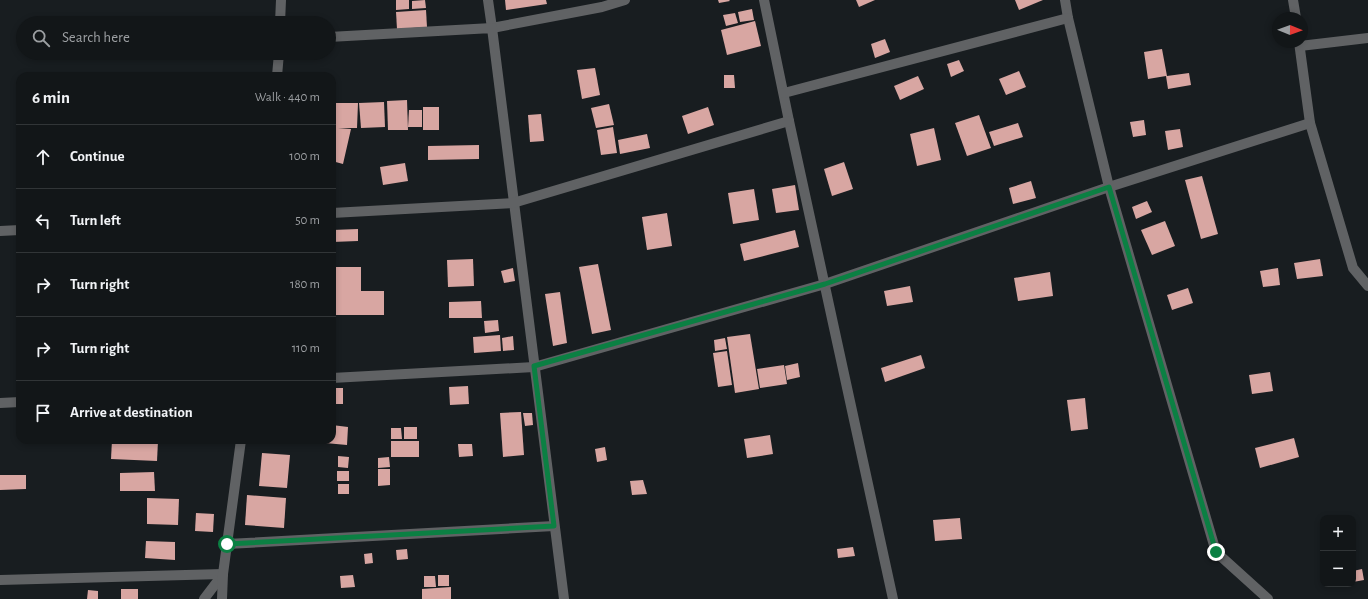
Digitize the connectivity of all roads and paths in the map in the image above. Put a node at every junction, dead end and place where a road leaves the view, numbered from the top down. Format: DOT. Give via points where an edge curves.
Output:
graph roads {
  1 [pos="281,0"];
  2 [pos="488,0"];
  3 [pos="626,0"];
  4 [pos="764,0"];
  5 [pos="1065,0"];
  6 [pos="1293,0"];
  7 [pos="1295,12"];
  8 [pos="280,16"];
  9 [pos="1068,18"];
  10 [pos="492,28"];
  11 [pos="336,37"];
  12 [pos="1368,38"];
  13 [pos="1308,43"];
  14 [pos="1300,48"];
  15 [pos="278,60"];
  16 [pos="277,72"];
  17 [pos="784,93"];
  18 [pos="789,121"];
  19 [pos="1310,123"];
  20 [pos="1109,187"];
  21 [pos="513,203"];
  22 [pos="336,213"];
  23 [pos="16,230"];
  24 [pos="0,231"];
  25 [pos="825,284"];
  26 [pos="1368,286"];
  27 [pos="534,366"];
  28 [pos="336,378"];
  29 [pos="16,402"];
  30 [pos="0,403"];
  31 [pos="240,444"];
  32 [pos="554,526"];
  33 [pos="227,544"];
  34 [pos="223,574"];
  35 [pos="0,580"];
  36 [pos="204,599"];
  37 [pos="222,599"];
  38 [pos="564,599"];
  39 [pos="893,599"];
  40 [pos="1268,599"];
  1 -- 8 [label="street"];
  2 -- 10 [label="street"];
  3 -- 10 [label="street"];
  4 -- 17 [label="street"];
  5 -- 9 [label="street"];
  6 -- 7 [label="street"];
  9 -- 17 [label="street"];
  9 -- 20 [label="street"];
  10 -- 11 [label="street"];
  10 -- 21 [label="street"];
  12 -- 13 [label="street"];
  14 -- 19 [label="street"];
  15 -- 16 [label="street"];
  17 -- 18 [label="street"];
  18 -- 21 [label="street"];
  18 -- 25 [label="street"];
  19 -- 20 [label="street"];
  19 -- 26 [label="street" via="1353,268"];
  20 -- 25 [label="street"];
  20 -- 40 [label="street" via="1216,552"];
  21 -- 22 [label="street"];
  21 -- 27 [label="street"];
  23 -- 24 [label="street"];
  25 -- 27 [label="street"];
  25 -- 39 [label="street"];
  27 -- 28 [label="street"];
  27 -- 32 [label="street"];
  29 -- 30 [label="street"];
  31 -- 33 [label="street"];
  32 -- 33 [label="street"];
  32 -- 38 [label="street"];
  33 -- 34 [label="street"];
  34 -- 35 [label="street"];
  34 -- 36 [label="street"];
  34 -- 37 [label="street"];
}
